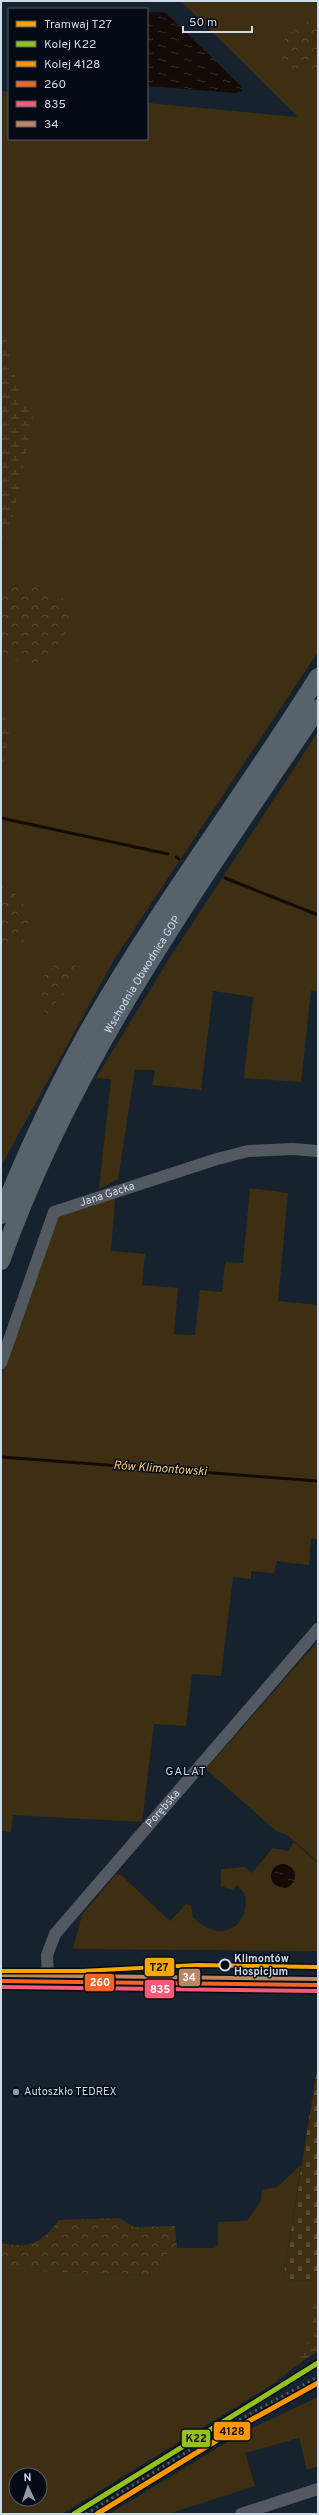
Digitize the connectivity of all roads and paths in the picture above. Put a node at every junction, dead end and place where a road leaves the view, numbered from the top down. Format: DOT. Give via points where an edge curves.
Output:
graph roads {
  1 [pos="318,677"];
  2 [pos="318,708"];
  3 [pos="318,1151"];
  4 [pos="1,1215"];
  5 [pos="1,1261"];
  6 [pos="1,1363"];
  7 [pos="318,1629"];
  8 [pos="1,1981"];
  9 [pos="48,1981"];
  10 [pos="318,1985"];
  11 [pos="318,2490"];
  12 [pos="241,2514"];
  1 -- 4 [label="highway, Wschodnia Obwodnica GOP" via="178,887 94,1021 30,1145"];
  2 -- 5 [label="highway, Wschodnia Obwodnica GOP" via="142,973 100,1044 69,1101 36,1171"];
  3 -- 6 [label="street, Jana Gacka" via="293,1149 248,1152 209,1161 54,1212"];
  7 -- 9 [label="street, Porębska" via="55,1934 47,1955"];
  8 -- 9 [label="street"];
  9 -- 10 [label="street"];
  11 -- 12 [label="street"];
}
